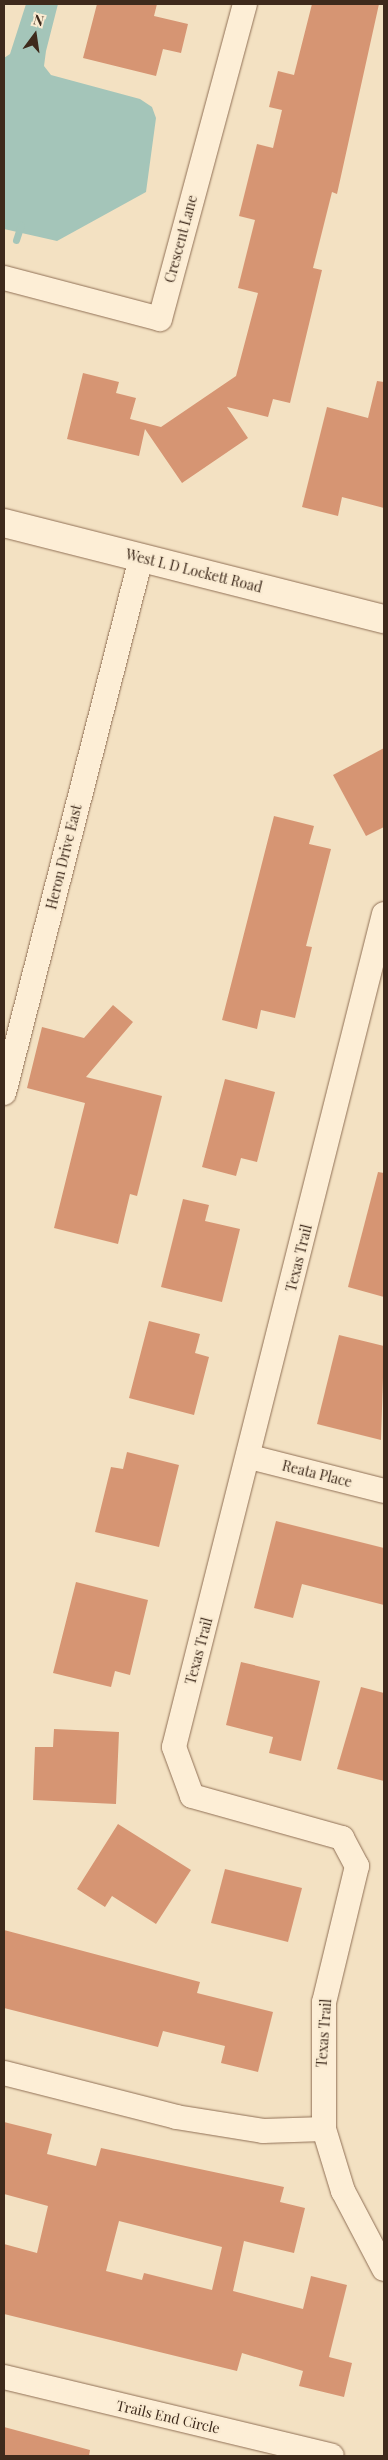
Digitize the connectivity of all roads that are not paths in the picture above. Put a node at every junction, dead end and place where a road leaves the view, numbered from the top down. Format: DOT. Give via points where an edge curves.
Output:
graph roads {
  1 [pos="245,4"];
  2 [pos="4,278"];
  3 [pos="4,523"];
  4 [pos="141,558"];
  5 [pos="384,619"];
  6 [pos="384,914"];
  7 [pos="4,1093"];
  8 [pos="250,1457"];
  9 [pos="384,1491"];
  10 [pos="4,2074"];
  11 [pos="324,2129"];
  12 [pos="384,2269"];
  13 [pos="4,2377"];
  14 [pos="332,2456"];
  1 -- 2 [label="street, Crescent Lane" via="160,319"];
  3 -- 4 [label="main road, West L D Lockett Road"];
  4 -- 5 [label="main road, West L D Lockett Road"];
  4 -- 7 [label="street, Heron Drive East"];
  6 -- 8 [label="street, Texas Trail"];
  8 -- 9 [label="street, Reata Place"];
  8 -- 11 [label="street, Texas Trail" via="174,1747 192,1796 342,1838 357,1866 324,2002"];
  10 -- 11 [label="street" via="176,2116 263,2131"];
  11 -- 12 [label="street, Texas Trail" via="343,2191"];
  13 -- 14 [label="street, Trails End Circle"];
}
